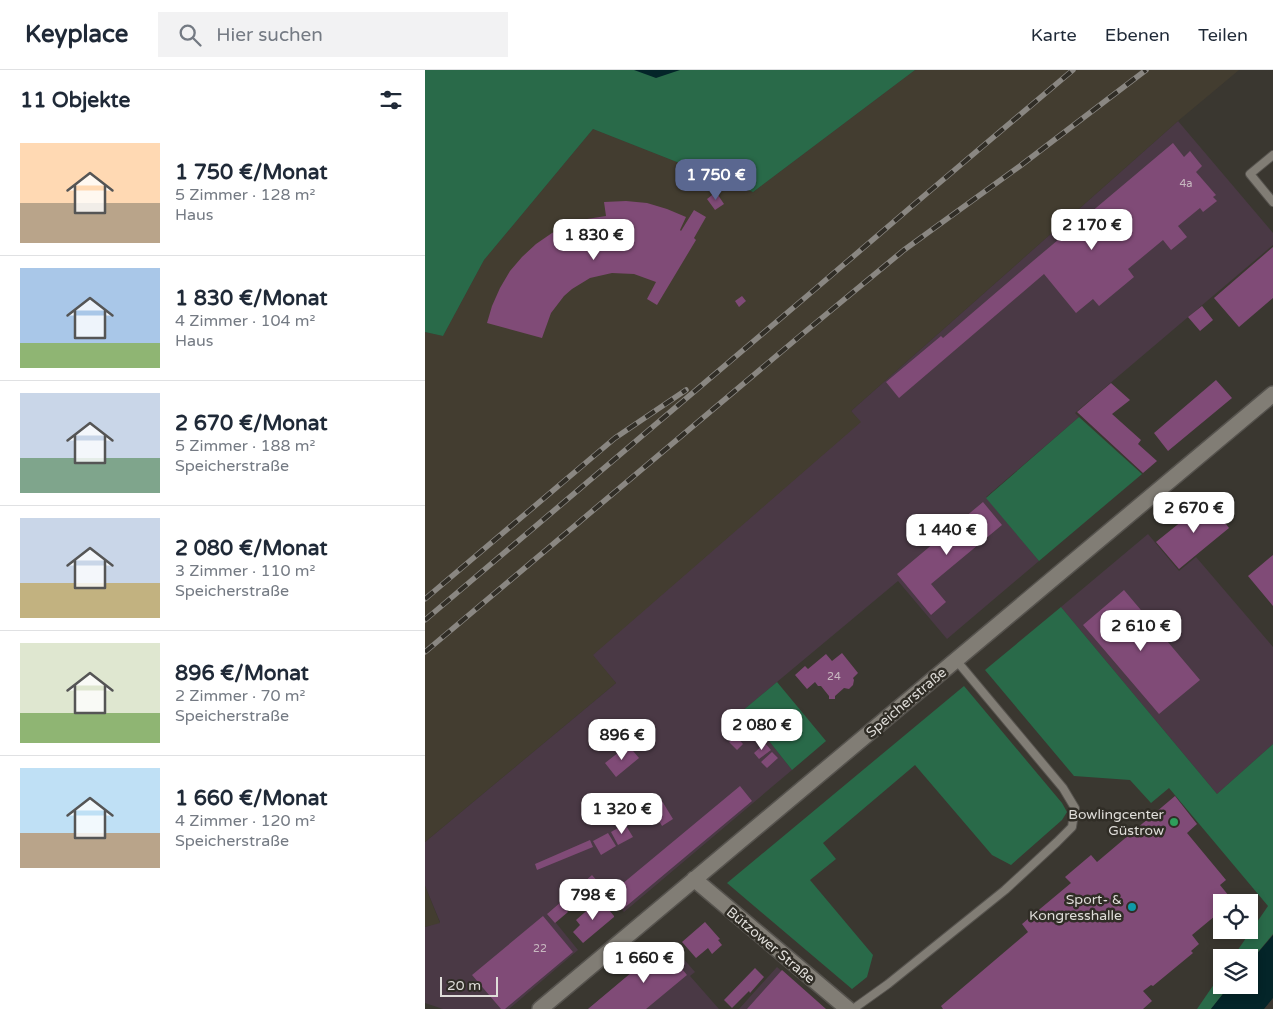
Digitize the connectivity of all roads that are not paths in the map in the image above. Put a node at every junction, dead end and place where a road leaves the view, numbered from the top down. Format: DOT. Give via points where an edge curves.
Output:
graph roads {
  1 [pos="1273,156"];
  2 [pos="1273,202"];
  3 [pos="1273,394"];
  4 [pos="956,660"];
  5 [pos="694,879"];
  6 [pos="540,1009"];
  7 [pos="848,1009"];
  8 [pos="853,1009"];
  1 -- 2 [label="lane" via="1249,174"];
  3 -- 4 [label="street, Speicherstraße"];
  4 -- 5 [label="street, Speicherstraße"];
  4 -- 8 [label="lane" via="1063,788 1075,808 1072,827 1005,890"];
  5 -- 6 [label="street, Speicherstraße"];
  5 -- 7 [label="street, Bützower Straße"];
}
